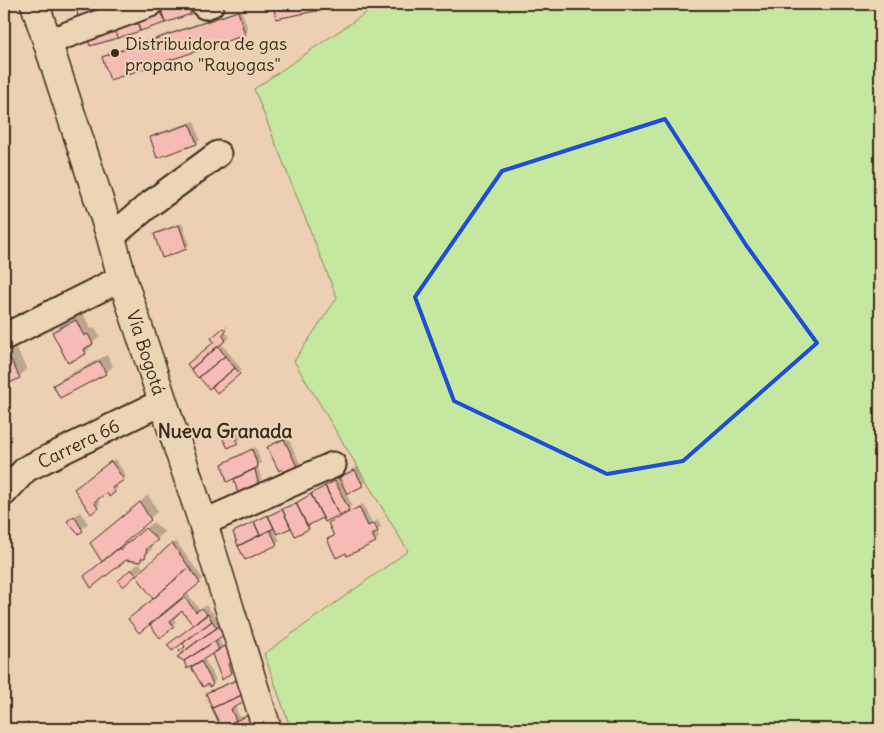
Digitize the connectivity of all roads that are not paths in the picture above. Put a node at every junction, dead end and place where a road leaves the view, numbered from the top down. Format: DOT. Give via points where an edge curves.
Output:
graph roads {
  1 [pos="35,4"];
  2 [pos="150,4"];
  3 [pos="48,42"];
  4 [pos="218,154"];
  5 [pos="111,237"];
  6 [pos="122,278"];
  7 [pos="4,337"];
  8 [pos="162,402"];
  9 [pos="332,465"];
  10 [pos="4,493"];
  11 [pos="203,523"];
  12 [pos="267,729"];
  1 -- 3 [label="main road, Vía Bogotá"];
  2 -- 3 [label="street"];
  3 -- 5 [label="main road, Vía Bogotá"];
  4 -- 5 [label="street"];
  5 -- 6 [label="main road, Vía Bogotá"];
  6 -- 7 [label="street"];
  6 -- 8 [label="main road, Vía Bogotá"];
  8 -- 10 [label="street, Carrera 66" via="26,468"];
  8 -- 11 [label="main road, Vía Bogotá"];
  9 -- 11 [label="street"];
  11 -- 12 [label="main road, Vía Bogotá"];
}
